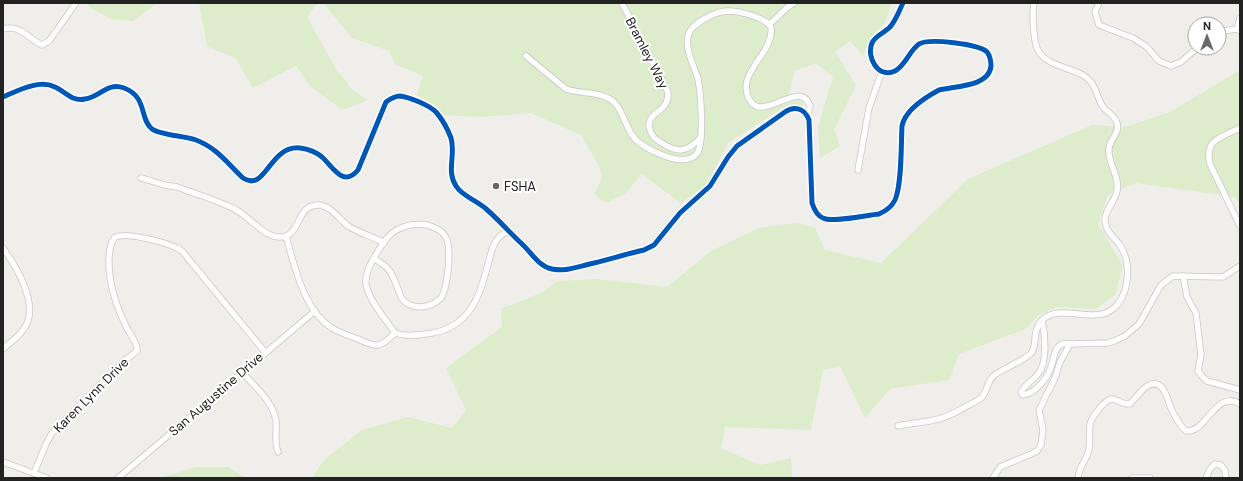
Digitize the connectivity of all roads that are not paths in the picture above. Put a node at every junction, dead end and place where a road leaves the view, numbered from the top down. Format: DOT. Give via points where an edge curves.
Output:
graph roads {
  1 [pos="76,3"];
  2 [pos="622,3"];
  3 [pos="794,3"];
  4 [pos="903,3"];
  5 [pos="1034,3"];
  6 [pos="1100,3"];
  7 [pos="1240,18"];
  8 [pos="769,24"];
  9 [pos="3,29"];
  10 [pos="1239,30"];
  11 [pos="1227,31"];
  12 [pos="526,56"];
  13 [pos="1188,56"];
  14 [pos="882,71"];
  15 [pos="3,97"];
  16 [pos="807,116"];
  17 [pos="1240,128"];
  18 [pos="701,136"];
  19 [pos="858,170"];
  20 [pos="141,178"];
  21 [pos="1240,226"];
  22 [pos="508,231"];
  23 [pos="286,236"];
  24 [pos="384,243"];
  25 [pos="3,248"];
  26 [pos="374,259"];
  27 [pos="1240,266"];
  28 [pos="1183,276"];
  29 [pos="315,311"];
  30 [pos="1042,320"];
  31 [pos="395,333"];
  32 [pos="1070,344"];
  33 [pos="3,349"];
  34 [pos="265,352"];
  35 [pos="242,372"];
  36 [pos="1240,390"];
  37 [pos="1240,404"];
  38 [pos="898,426"];
  39 [pos="278,452"];
  40 [pos="3,462"];
  41 [pos="34,473"];
  42 [pos="47,478"];
  43 [pos="118,478"];
  44 [pos="993,478"];
  45 [pos="1078,478"];
  46 [pos="1132,478"];
  47 [pos="1150,478"];
  48 [pos="1206,478"];
  49 [pos="1226,478"];
  1 -- 9 [label="street" via="49,41 42,45 20,30"];
  2 -- 18 [label="street, Bramley Way" via="668,92 667,102 650,121 651,133 659,142 681,150 691,146"];
  3 -- 8 [label="street"];
  4 -- 14 [label="street" via="894,21 871,46 872,62"];
  5 -- 30 [label="street" via="1032,21 1038,50 1048,60 1086,78 1118,126 1109,152 1118,190 1105,221 1107,229 1126,256 1127,268 1122,298 1107,313 1058,313 1047,315"];
  6 -- 13 [label="street" via="1095,12 1099,25 1133,38 1147,47 1159,61 1170,66"];
  7 -- 10 [label="street"];
  8 -- 16 [label="street" via="772,31 770,41 747,81 749,98 755,106 764,107 793,97 803,97 810,106"];
  8 -- 18 [label="street" via="760,18 727,11 697,23 690,30 687,40 698,80"];
  10 -- 11 [label="street"];
  12 -- 18 [label="street" via="566,89 604,96 614,102 635,139 662,154 678,160 692,157 698,150"];
  14 -- 16 [label="street" via="895,71 914,48 924,41 979,47 987,52 991,62 989,74 983,80 933,93 906,116 902,126 898,192 893,204 886,210 879,214 830,220 819,216 812,203"];
  14 -- 19 [label="street" via="868,108"];
  15 -- 22 [label="street" via="19,90 45,85 57,87 70,97 80,100 108,88 122,87 137,97 148,125 154,130 206,144 219,153 243,178 253,181 260,178 276,157 292,148 304,148 317,154 338,175 353,175 358,170 386,102 394,97 404,97 424,104 438,115 451,141 451,171 456,187 482,206"];
  16 -- 22 [label="street" via="797,108 788,109 737,146 710,186 680,213 654,244 646,249 568,269 552,269 536,260"];
  17 -- 21 [label="street" via="1216,139 1208,157"];
  20 -- 23 [label="street" via="178,187 214,200 235,209 270,235"];
  22 -- 31 [label="street" via="493,245 477,298 467,315 454,325 436,333"];
  23 -- 24 [label="street" via="295,230 305,210 318,205 328,208 348,226"];
  23 -- 29 [label="street" via="303,289"];
  24 -- 26 [label="street"];
  24 -- 26 [label="street" via="396,231 416,223 440,230 447,240 448,250 446,285 442,296 427,306 408,305 402,299 391,272"];
  25 -- 33 [label="street" via="26,290 29,308 28,321 19,335"];
  26 -- 31 [label="street" via="367,273 367,290"];
  27 -- 28 [label="street" via="1223,277"];
  28 -- 32 [label="street" via="1173,276 1161,285 1139,324 1125,336 1107,343"];
  28 -- 36 [label="street" via="1187,297 1196,313 1201,355 1198,371 1207,381"];
  29 -- 31 [label="street" via="331,328 370,345 379,346"];
  29 -- 34 [label="street, San Augustine Drive"];
  30 -- 32 [label="street" via="1045,342 1042,368 1023,387 1023,395 1028,394 1046,378 1057,348 1065,343"];
  30 -- 38 [label="street" via="1037,327 1030,355 994,375 980,399 945,417"];
  32 -- 44 [label="street" via="1039,410 1043,437 1037,451 1000,466"];
  34 -- 35 [label="street, San Augustine Drive"];
  34 -- 41 [label="street, Karen Lynn Drive" via="182,251 175,246 134,236 115,237 110,246 111,286 117,306 137,345 137,351 52,433"];
  35 -- 39 [label="street" via="274,410 275,446"];
  35 -- 43 [label="street, San Augustine Drive"];
  37 -- 45 [label="street" via="1229,401 1218,405 1200,426 1186,431 1171,407 1164,389 1159,386 1149,385 1129,404 1109,400 1103,404 1090,423 1089,451"];
  40 -- 41 [label="street"];
  41 -- 42 [label="street"];
  46 -- 47 [label="street"];
  48 -- 49 [label="street" via="1215,464 1221,465"];
}
